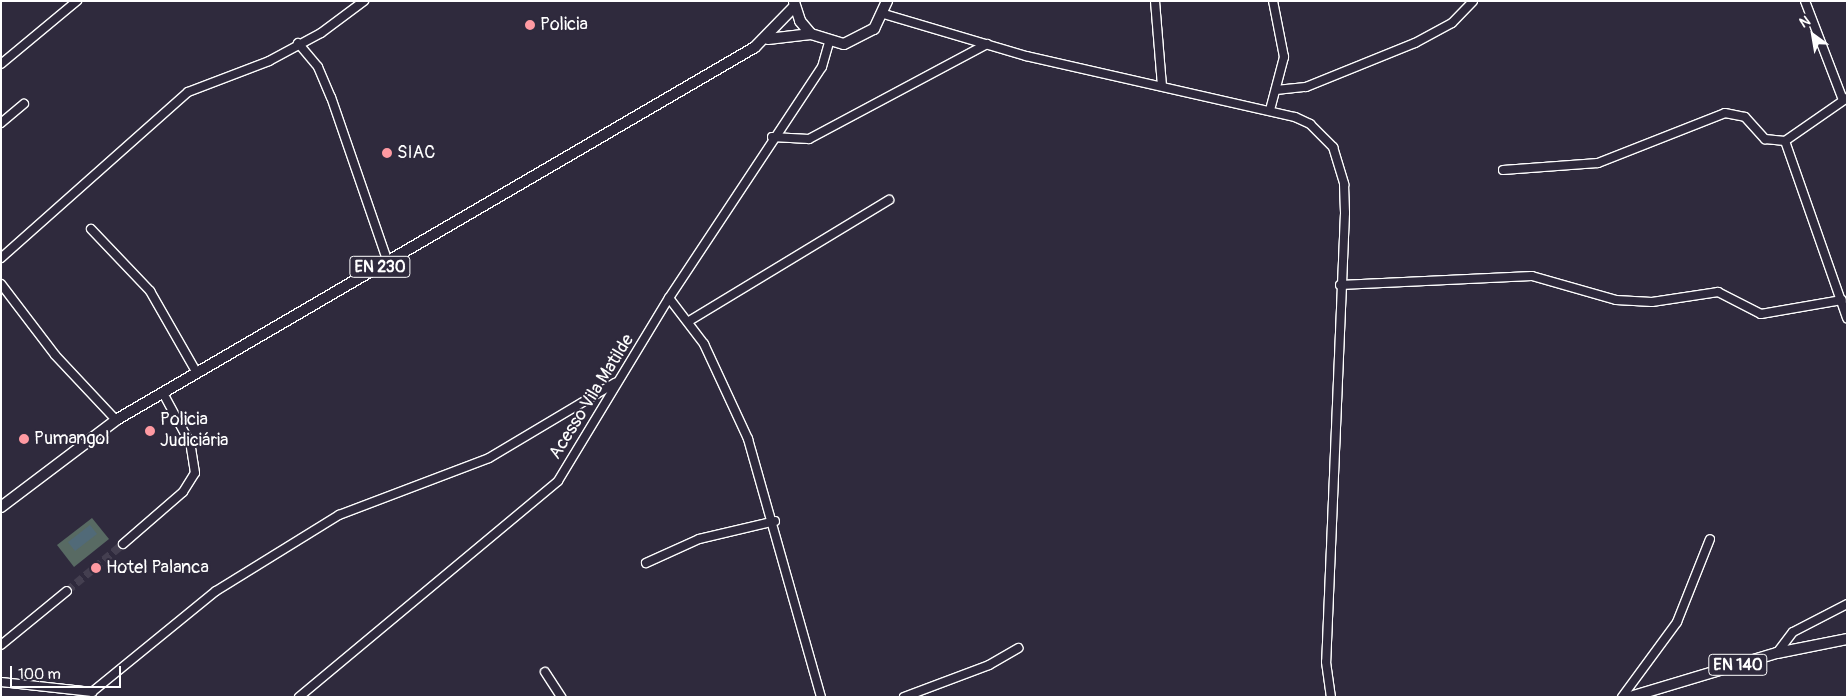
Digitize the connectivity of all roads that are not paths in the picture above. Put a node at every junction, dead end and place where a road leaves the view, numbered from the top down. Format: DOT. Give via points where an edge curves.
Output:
graph roads {
  1 [pos="76,1"];
  2 [pos="364,1"];
  3 [pos="887,1"];
  4 [pos="1154,1"];
  5 [pos="1273,1"];
  6 [pos="1473,1"];
  7 [pos="1805,1"];
  8 [pos="794,4"];
  9 [pos="884,14"];
  10 [pos="811,34"];
  11 [pos="767,40"];
  12 [pos="298,43"];
  13 [pos="829,43"];
  14 [pos="987,44"];
  15 [pos="1,64"];
  16 [pos="1162,86"];
  17 [pos="1276,90"];
  18 [pos="1845,99"];
  19 [pos="24,104"];
  20 [pos="1270,110"];
  21 [pos="1,123"];
  22 [pos="772,137"];
  23 [pos="1785,141"];
  24 [pos="1503,170"];
  25 [pos="890,200"];
  26 [pos="92,229"];
  27 [pos="1,258"];
  28 [pos="388,263"];
  29 [pos="1340,285"];
  30 [pos="2,286"];
  31 [pos="669,298"];
  32 [pos="1842,300"];
  33 [pos="1847,318"];
  34 [pos="689,321"];
  35 [pos="197,373"];
  36 [pos="616,383"];
  37 [pos="163,393"];
  38 [pos="116,420"];
  39 [pos="1,507"];
  40 [pos="775,521"];
  41 [pos="1710,539"];
  42 [pos="123,544"];
  43 [pos="646,563"];
  44 [pos="66,591"];
  45 [pos="1847,604"];
  46 [pos="1847,639"];
  47 [pos="1,645"];
  48 [pos="1018,648"];
  49 [pos="1777,653"];
  50 [pos="545,672"];
  51 [pos="1,682"];
  52 [pos="92,694"];
  53 [pos="299,697"];
  54 [pos="561,697"];
  55 [pos="821,697"];
  56 [pos="904,697"];
  57 [pos="1331,697"];
  58 [pos="1622,697"];
  59 [pos="1630,697"];
  1 -- 15 [label="street"];
  2 -- 12 [label="street" via="321,33"];
  3 -- 9 [label="main road"];
  4 -- 16 [label="street"];
  5 -- 17 [label="street" via="1284,58"];
  6 -- 17 [label="street" via="1452,22 1415,44 1306,87"];
  7 -- 18 [label="street"];
  8 -- 10 [label="main road"];
  8 -- 11 [label="main road, EN 230"];
  9 -- 13 [label="main road" via="861,39"];
  9 -- 14 [label="street"];
  10 -- 11 [label="main road, EN 230"];
  10 -- 13 [label="main road"];
  11 -- 28 [label="main road, EN 230"];
  12 -- 27 [label="street" via="262,64 188,92"];
  12 -- 28 [label="street" via="318,67 331,97"];
  13 -- 22 [label="street, Acesso Vila Matilde" via="822,67"];
  14 -- 16 [label="street"];
  14 -- 22 [label="street" via="809,139"];
  16 -- 20 [label="street"];
  17 -- 20 [label="street"];
  18 -- 23 [label="street"];
  19 -- 21 [label="street"];
  20 -- 29 [label="street" via="1310,124 1333,147 1340,162 1345,213"];
  22 -- 31 [label="street, Acesso Vila Matilde"];
  23 -- 24 [label="street" via="1765,140 1745,117 1725,113 1598,163"];
  23 -- 32 [label="street"];
  25 -- 34 [label="street"];
  26 -- 35 [label="street" via="150,291"];
  28 -- 35 [label="main road, EN 230"];
  29 -- 32 [label="street" via="1532,276 1616,300 1652,302 1718,292 1761,314"];
  29 -- 57 [label="street" via="1341,378 1326,662"];
  30 -- 38 [label="street" via="55,355"];
  31 -- 34 [label="street"];
  31 -- 36 [label="street, Acesso Vila Matilde"];
  32 -- 33 [label="street"];
  34 -- 40 [label="street" via="704,344 748,439"];
  35 -- 37 [label="main road, EN 230"];
  36 -- 52 [label="street" via="489,458 339,514 216,591"];
  36 -- 53 [label="street, Acesso Vila Matilde" via="552,488"];
  37 -- 38 [label="main road, EN 230"];
  37 -- 42 [label="street" via="190,443 195,473 183,492"];
  38 -- 39 [label="main road, EN 230"];
  40 -- 43 [label="street" via="699,539"];
  40 -- 55 [label="street"];
  41 -- 58 [label="street" via="1677,622"];
  44 -- 47 [label="street"];
  45 -- 49 [label="street" via="1793,632"];
  46 -- 49 [label="main road, EN 140"];
  48 -- 56 [label="street" via="989,665"];
  49 -- 59 [label="main road, EN 140"];
  50 -- 54 [label="street"];
  51 -- 52 [label="street"];
}
